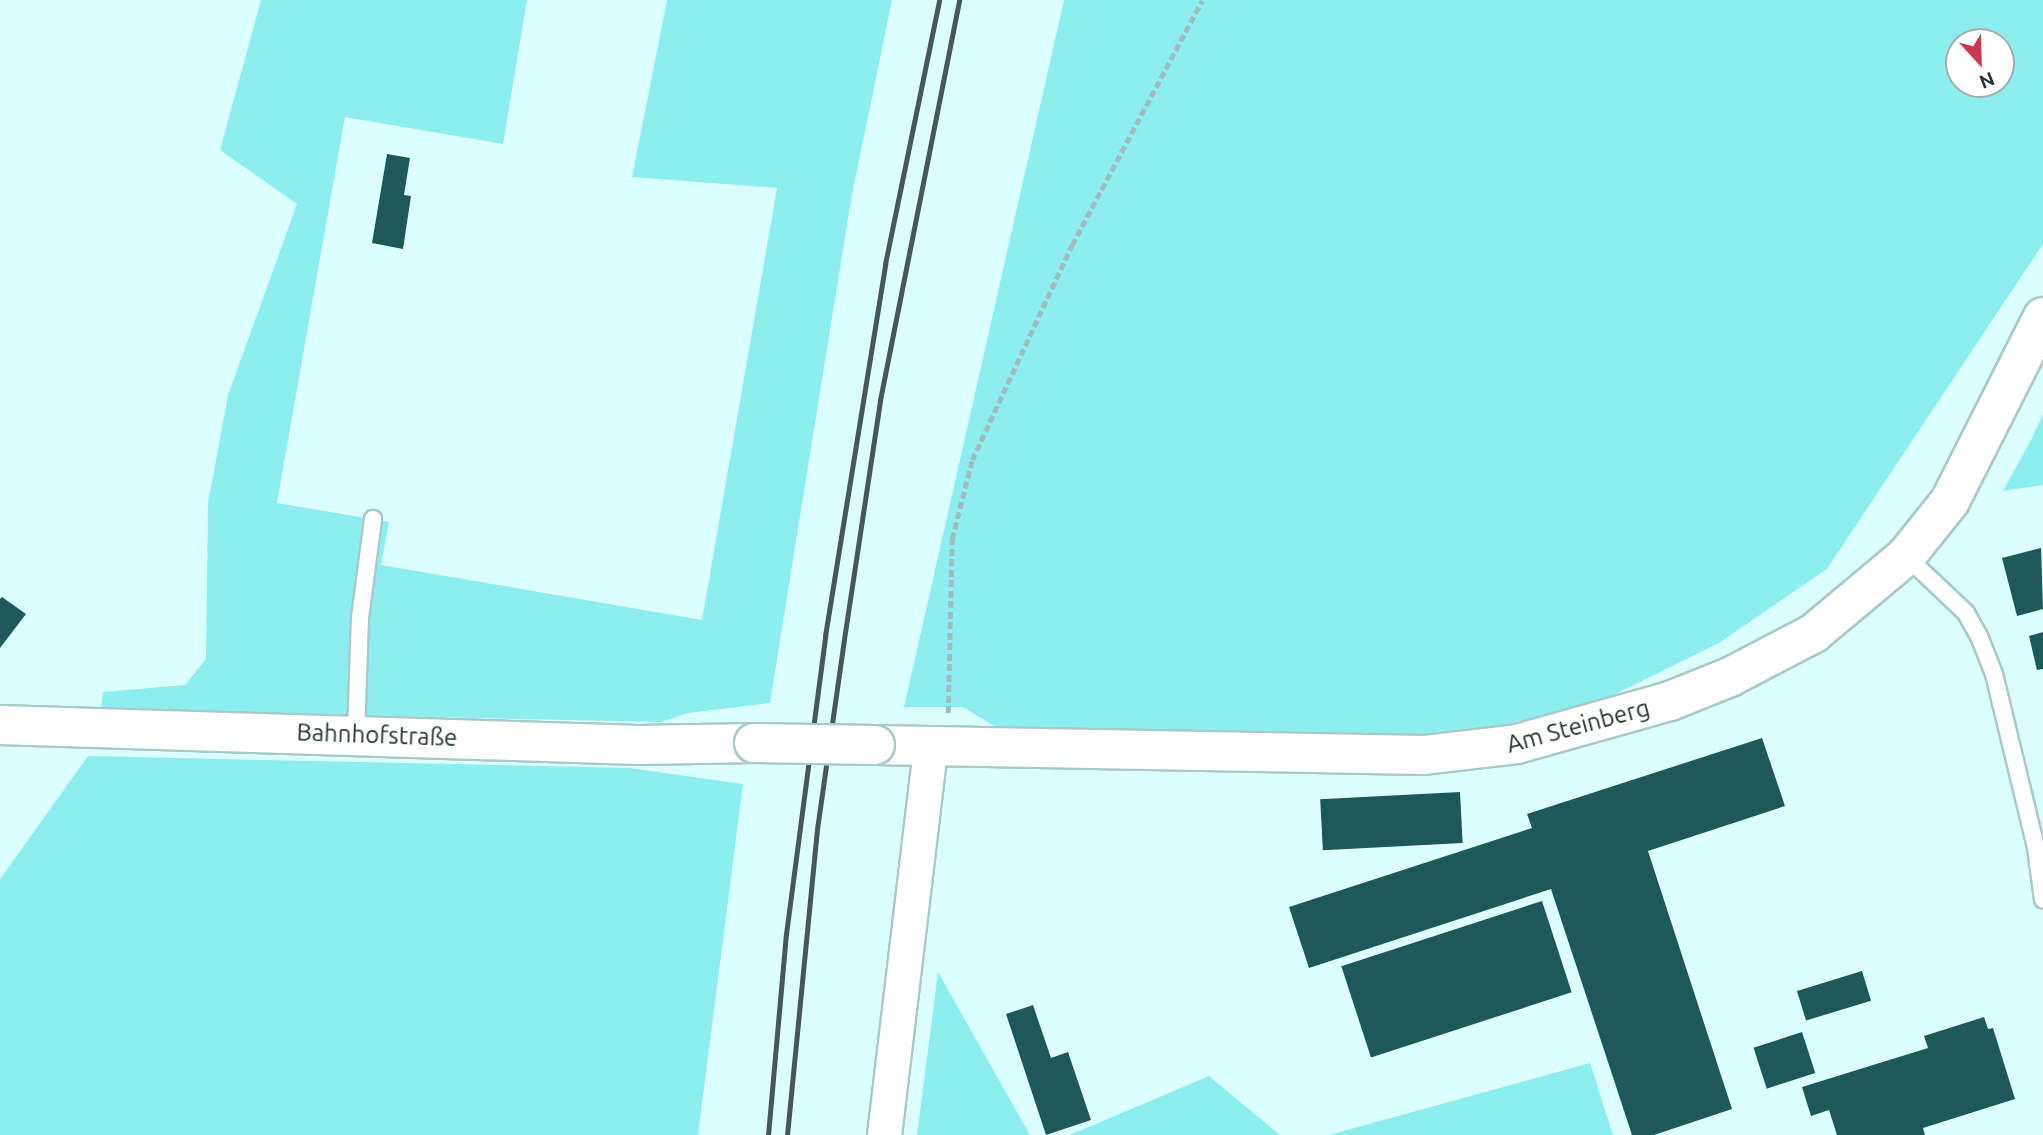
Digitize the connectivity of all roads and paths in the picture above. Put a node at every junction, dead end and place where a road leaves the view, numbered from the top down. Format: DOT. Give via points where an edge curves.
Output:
graph roads {
  1 [pos="1202,0"];
  2 [pos="2043,317"];
  3 [pos="373,519"];
  4 [pos="1906,556"];
  5 [pos="0,725"];
  6 [pos="356,733"];
  7 [pos="875,745"];
  8 [pos="930,747"];
  9 [pos="2043,900"];
  10 [pos="884,1135"];
  1 -- 8 [label="path" via="1072,245 972,460 952,539 948,723"];
  2 -- 4 [label="main road, Am Steinberg" via="1950,501"];
  3 -- 6 [label="lane" via="360,618"];
  4 -- 8 [label="main road, Am Steinberg" via="1814,633 1731,677 1619,719 1517,744 1424,755"];
  4 -- 9 [label="lane" via="1966,613 1984,648 2036,848"];
  5 -- 6 [label="main road, Bahnhofstraße"];
  6 -- 7 [label="main road, Bahnhofstraße, bridge" via="639,745"];
  7 -- 8 [label="main road, Am Steinberg"];
  8 -- 10 [label="street"];
}
